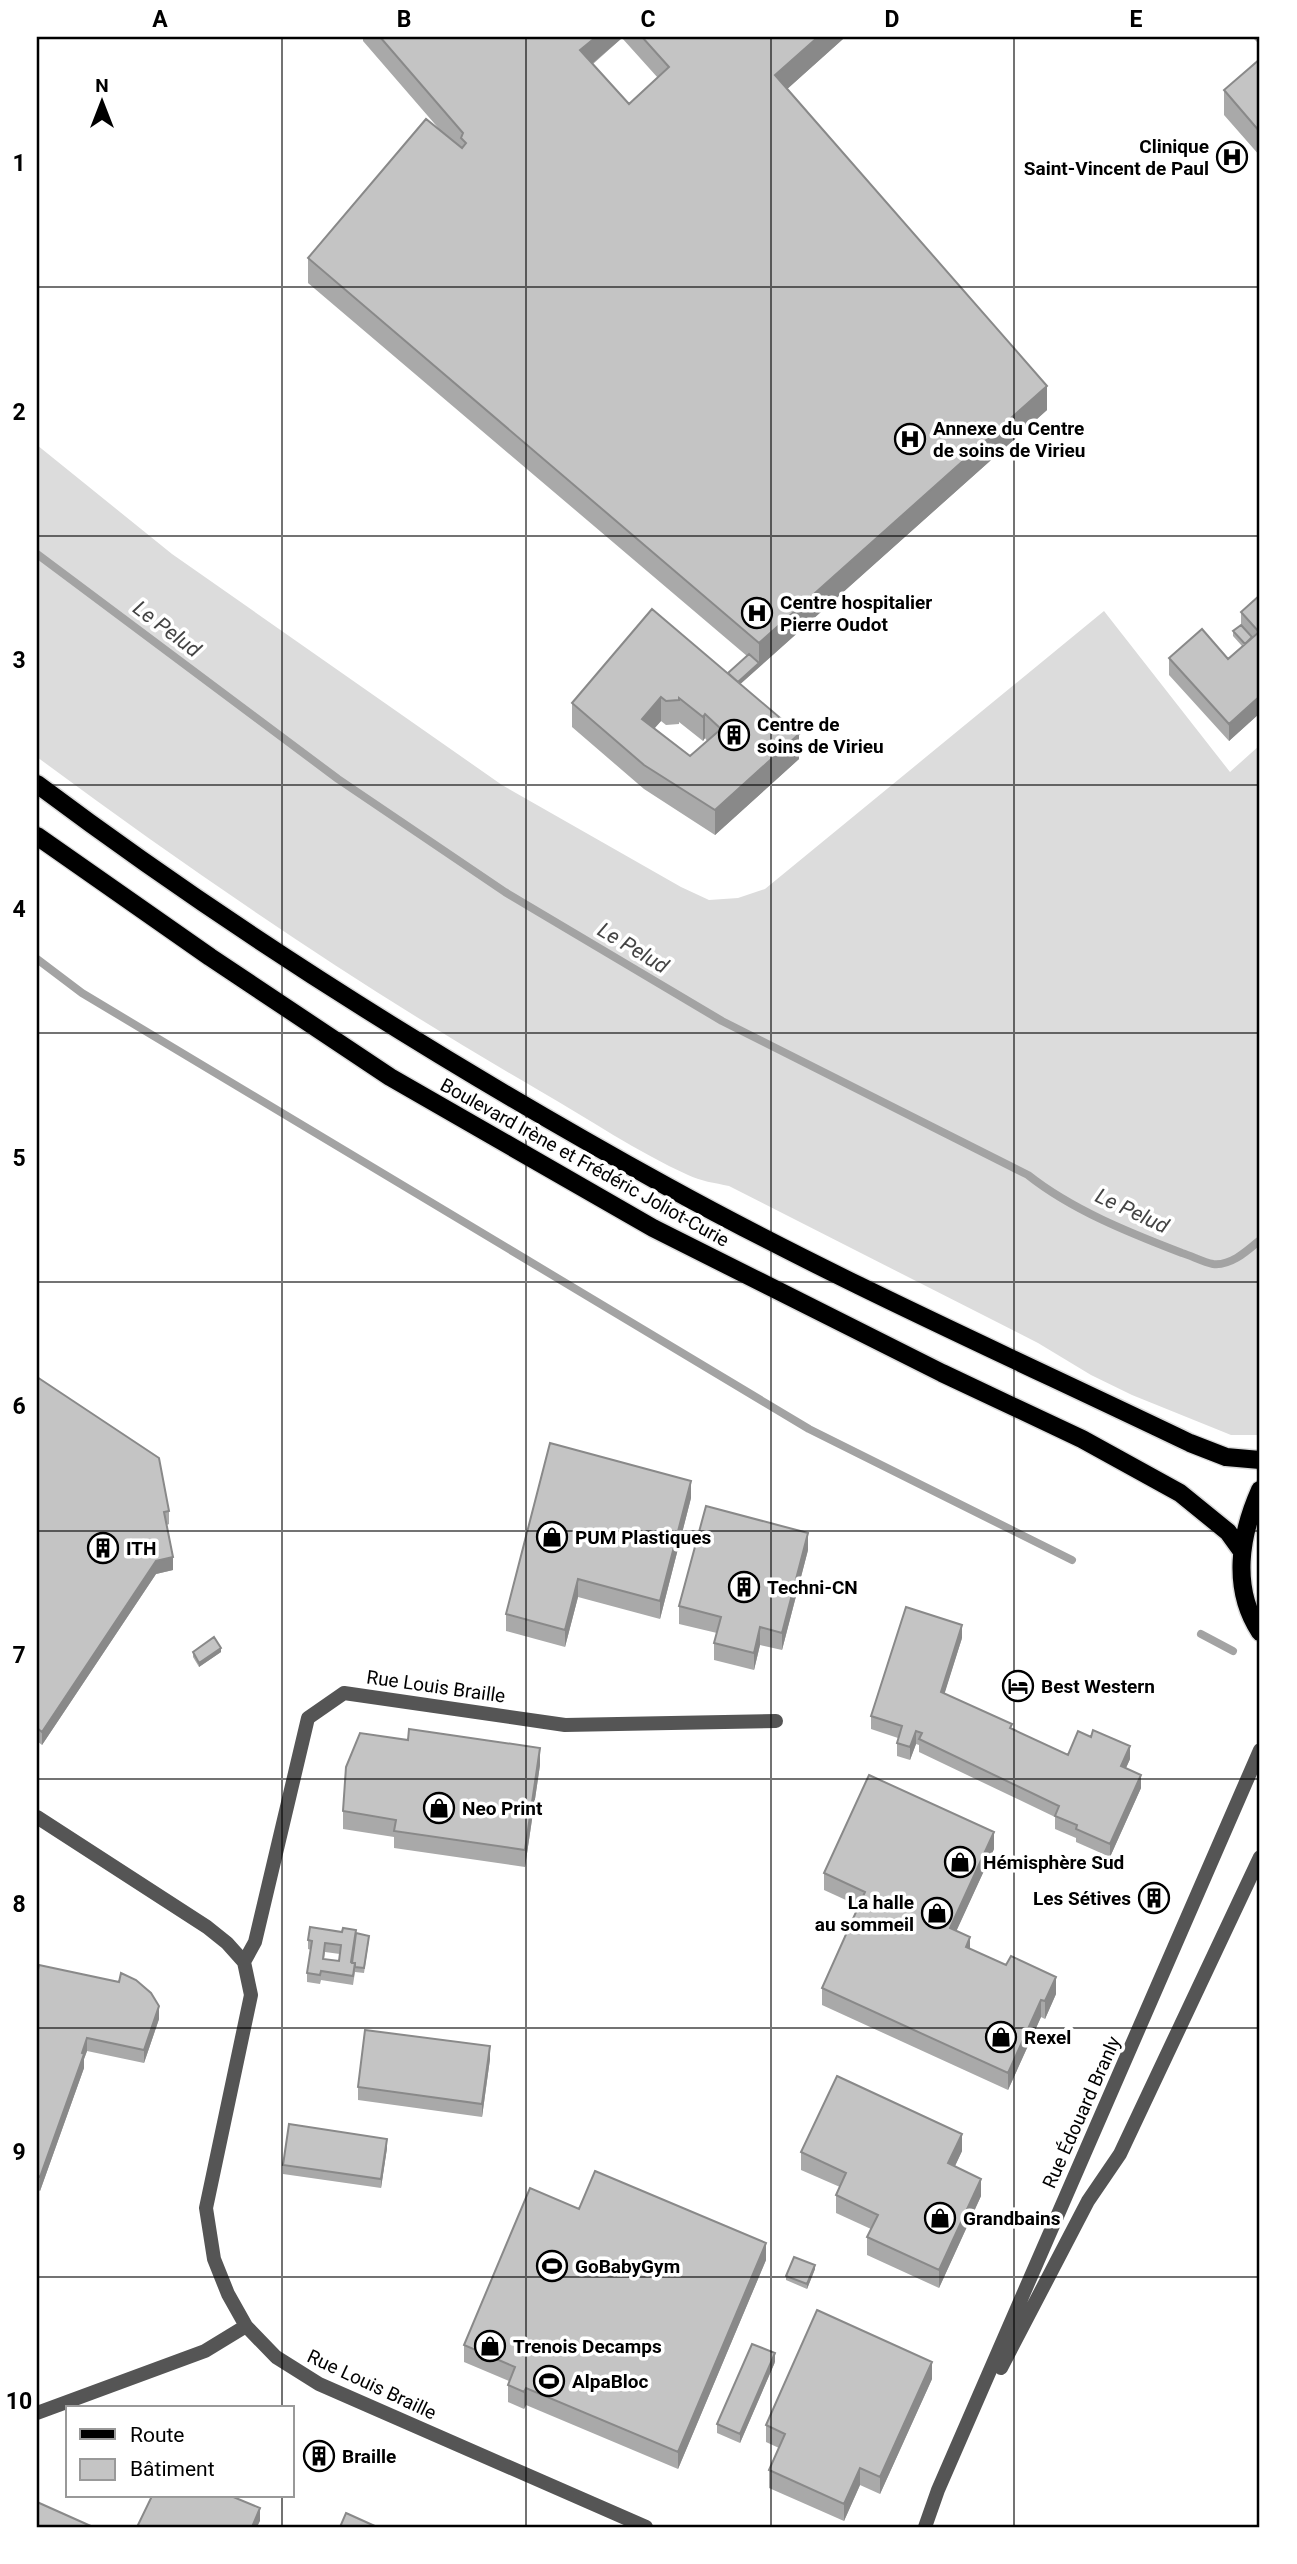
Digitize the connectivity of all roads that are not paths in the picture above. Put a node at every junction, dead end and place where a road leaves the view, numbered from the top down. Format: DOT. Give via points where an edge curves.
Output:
graph roads {
  1 [pos="37,784"];
  2 [pos="37,836"];
  3 [pos="1260,1460"];
  4 [pos="1260,1490"];
  5 [pos="1241,1550"];
  6 [pos="1260,1632"];
  7 [pos="776,1721"];
  8 [pos="1260,1750"];
  9 [pos="37,1817"];
  10 [pos="1260,1857"];
  11 [pos="244,1962"];
  12 [pos="246,2326"];
  13 [pos="37,2413"];
  14 [pos="938,2490"];
  15 [pos="646,2527"];
  16 [pos="925,2527"];
  1 -- 3 [label="main road, Boulevard Irène et Frédéric Joliot-Curie" via="235,924 396,1029 668,1187 1190,1443 1226,1457"];
  2 -- 5 [label="main road, Boulevard Irène et Frédéric Joliot-Curie" via="390,1077 653,1228 1082,1439 1180,1493 1227,1532"];
  4 -- 5 [label="main road" via="1247,1518"];
  5 -- 6 [label="main road" via="1243,1588"];
  7 -- 11 [label="street, Rue Louis Braille" via="565,1725 344,1693 308,1718 255,1942"];
  8 -- 14 [label="street, Rue Édouard Branly"];
  9 -- 11 [label="street" via="207,1927"];
  10 -- 14 [label="street, Rue Édouard Branly" via="1120,2154 1088,2201"];
  11 -- 12 [label="street, Rue Louis Braille" via="251,1995 206,2207 215,2259"];
  12 -- 13 [label="street" via="205,2351"];
  12 -- 15 [label="street, Rue Louis Braille" via="276,2357 319,2384"];
  14 -- 16 [label="street, Rue Édouard Branly"];
}
